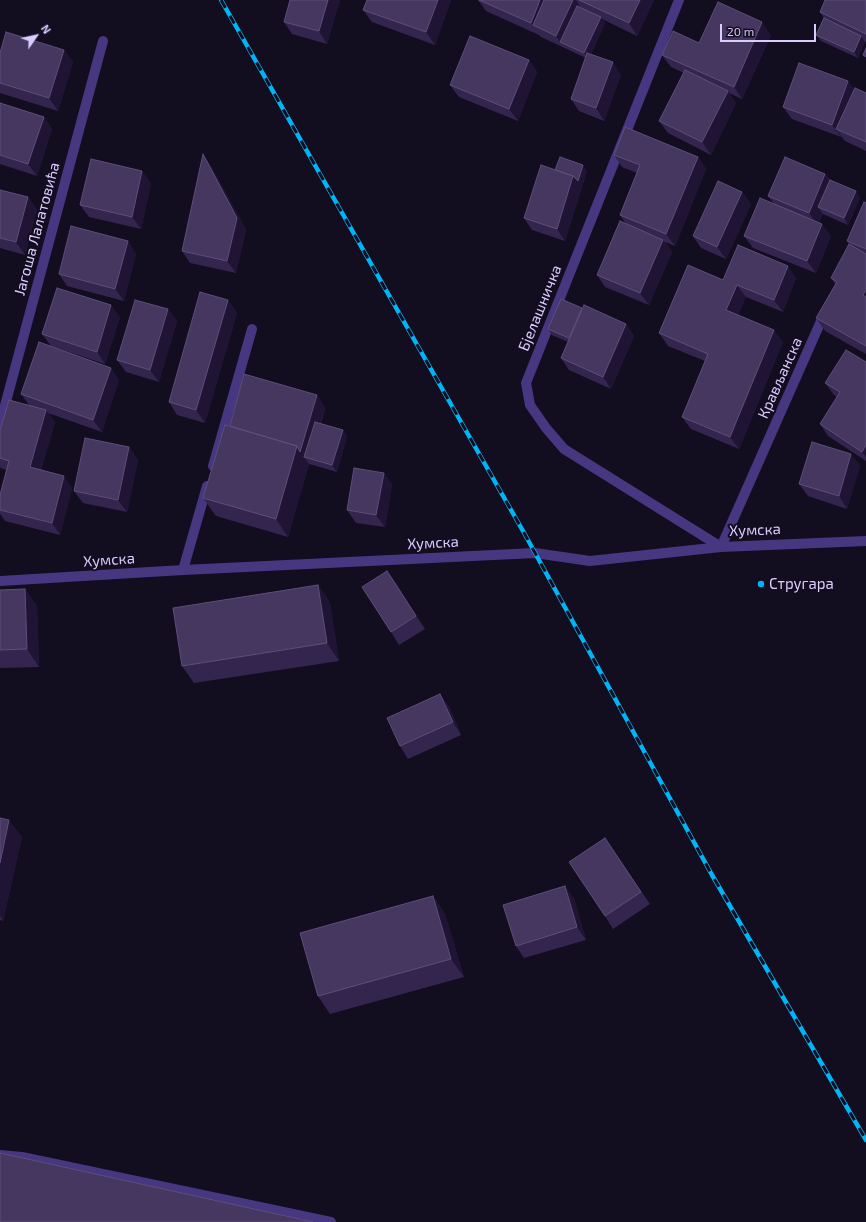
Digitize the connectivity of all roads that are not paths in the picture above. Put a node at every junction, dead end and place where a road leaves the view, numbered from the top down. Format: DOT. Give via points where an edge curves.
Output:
graph roads {
  1 [pos="679,0"];
  2 [pos="103,41"];
  3 [pos="831,300"];
  4 [pos="252,329"];
  5 [pos="0,424"];
  6 [pos="866,541"];
  7 [pos="721,547"];
  8 [pos="183,570"];
  9 [pos="0,582"];
  10 [pos="0,1156"];
  11 [pos="331,1222"];
  1 -- 7 [label="street, Бјелашничка" via="526,383 530,405 564,449"];
  2 -- 5 [label="street, Јагоша Лалатовића"];
  3 -- 7 [label="street, Крављанска"];
  4 -- 8 [label="street"];
  6 -- 7 [label="street, Хумска"];
  7 -- 8 [label="street, Хумска" via="590,561 535,553"];
  8 -- 9 [label="street, Хумска"];
  10 -- 11 [label="street" via="22,1158"];
}
